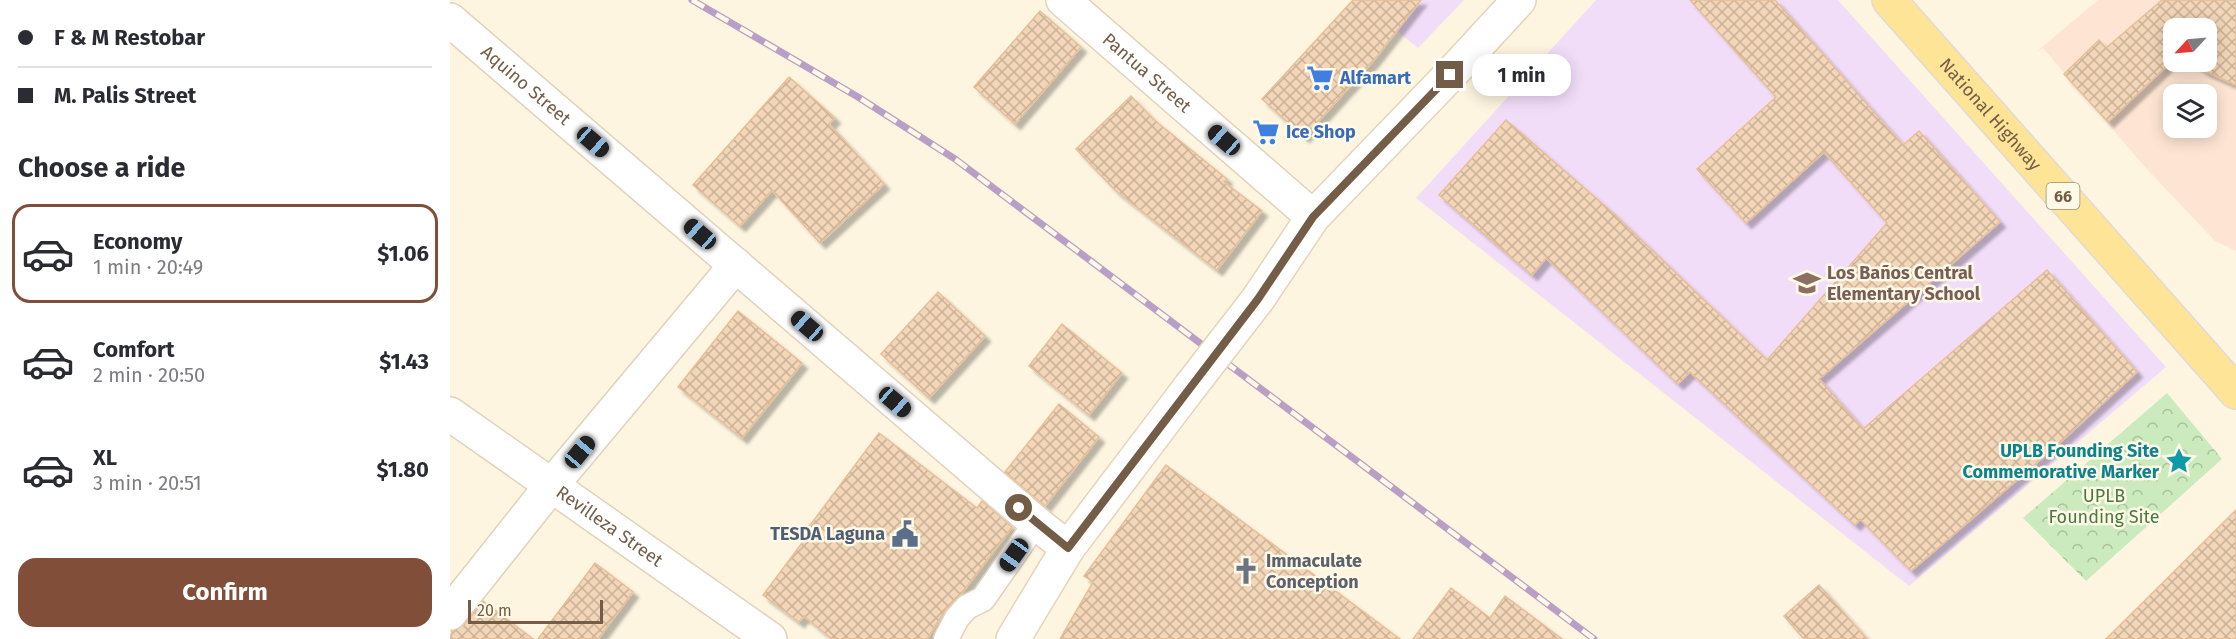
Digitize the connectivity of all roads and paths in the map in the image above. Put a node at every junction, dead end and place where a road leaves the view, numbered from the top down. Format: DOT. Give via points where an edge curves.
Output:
graph roads {
  1 [pos="1063,0"];
  2 [pos="1519,0"];
  3 [pos="1889,0"];
  4 [pos="450,20"];
  5 [pos="1313,217"];
  6 [pos="736,265"];
  7 [pos="2236,392"];
  8 [pos="450,414"];
  9 [pos="551,486"];
  10 [pos="1036,523"];
  11 [pos="1068,548"];
  12 [pos="450,613"];
  13 [pos="770,639"];
  14 [pos="946,639"];
  15 [pos="1013,639"];
  1 -- 5 [label="street, Pantua Street"];
  2 -- 5 [label="street"];
  3 -- 7 [label="main road, National Highway / 66"];
  4 -- 6 [label="street, Aquino Street"];
  5 -- 11 [label="street, bridge" via="1258,299"];
  6 -- 9 [label="street"];
  6 -- 10 [label="street, Aquino Street"];
  8 -- 9 [label="street, Revilleza Street"];
  9 -- 12 [label="street"];
  9 -- 13 [label="street, Revilleza Street"];
  10 -- 11 [label="street, Aquino Street"];
  10 -- 14 [label="lane" via="983,599 966,607"];
  11 -- 15 [label="street"];
}
